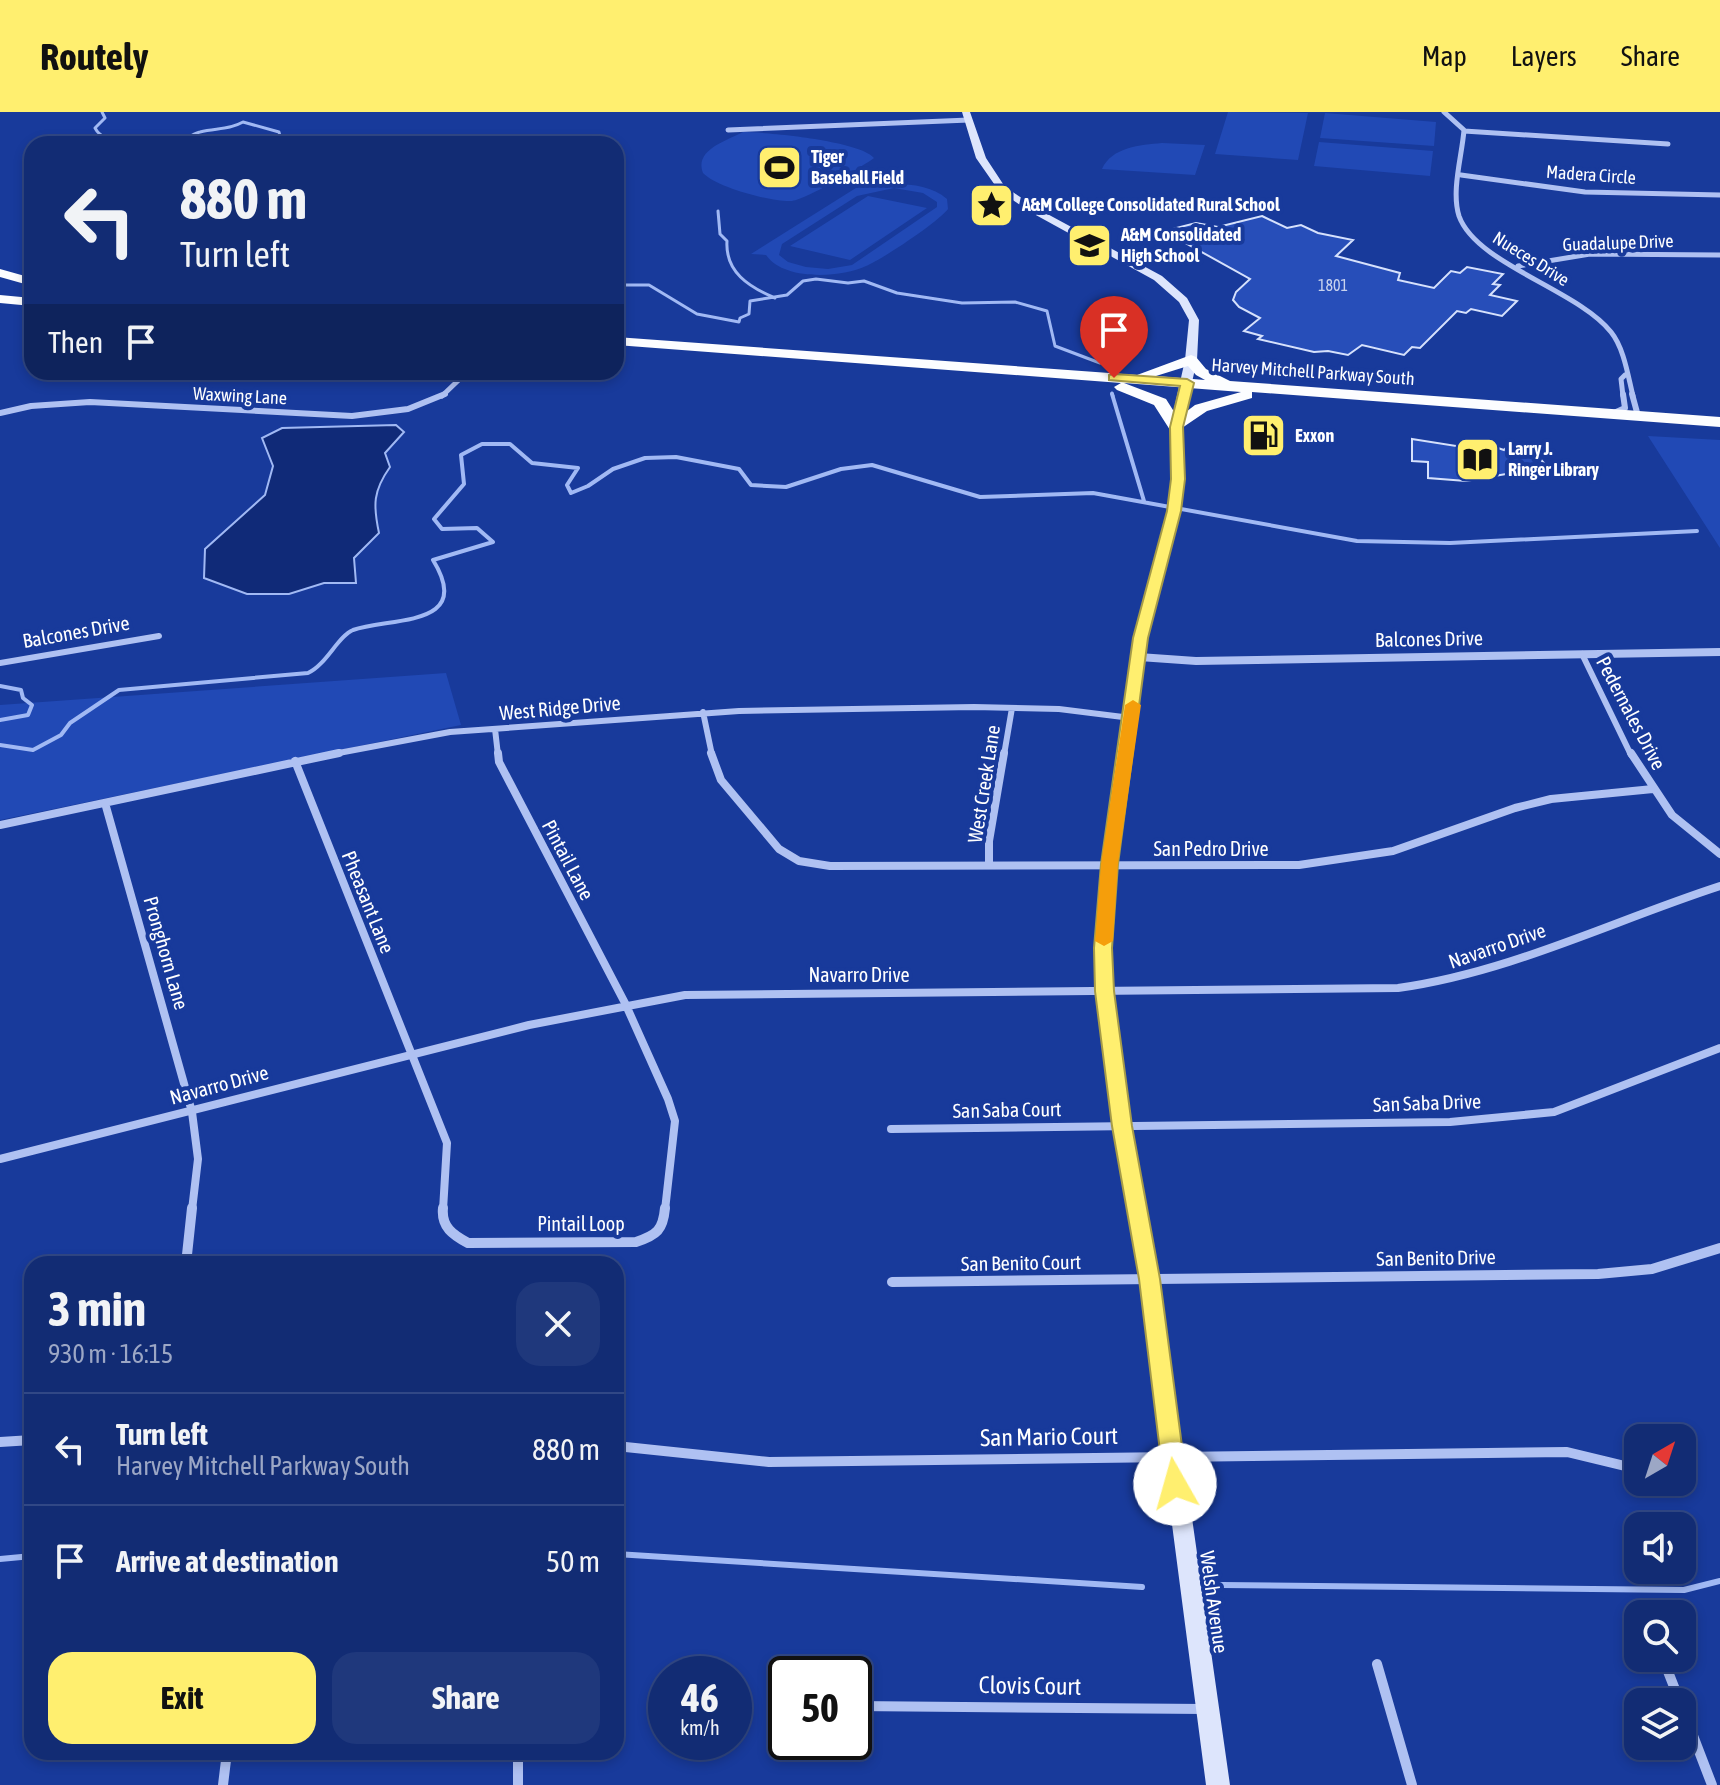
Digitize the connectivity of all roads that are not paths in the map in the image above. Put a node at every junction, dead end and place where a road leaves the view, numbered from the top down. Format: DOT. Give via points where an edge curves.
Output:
graph roads {
  1 [pos="1444,112"];
  2 [pos="968,116"];
  3 [pos="728,130"];
  4 [pos="1464,131"];
  5 [pos="1668,144"];
  6 [pos="1461,175"];
  7 [pos="1720,195"];
  8 [pos="1720,255"];
  9 [pos="1517,266"];
  10 [pos="4,277"];
  11 [pos="24,281"];
  12 [pos="24,286"];
  13 [pos="0,299"];
  14 [pos="24,301"];
  15 [pos="624,342"];
  16 [pos="624,350"];
  17 [pos="1191,360"];
  18 [pos="1625,375"];
  19 [pos="461,380"];
  20 [pos="1113,381"];
  21 [pos="1186,386"];
  22 [pos="1247,391"];
  23 [pos="0,413"];
  24 [pos="1638,416"];
  25 [pos="1614,418"];
  26 [pos="1720,422"];
  27 [pos="1176,427"];
  28 [pos="1720,430"];
  29 [pos="159,636"];
  30 [pos="1720,652"];
  31 [pos="1582,654"];
  32 [pos="1139,657"];
  33 [pos="0,663"];
  34 [pos="1012,708"];
  35 [pos="703,712"];
  36 [pos="1131,718"];
  37 [pos="495,729"];
  38 [pos="295,761"];
  39 [pos="1653,789"];
  40 [pos="105,803"];
  41 [pos="0,825"];
  42 [pos="1720,854"];
  43 [pos="1110,864"];
  44 [pos="989,865"];
  45 [pos="1720,886"];
  46 [pos="1105,991"];
  47 [pos="625,1003"];
  48 [pos="1720,1048"];
  49 [pos="412,1054"];
  50 [pos="192,1112"];
  51 [pos="1122,1126"];
  52 [pos="891,1129"];
  53 [pos="0,1159"];
  54 [pos="1720,1248"];
  55 [pos="187,1256"];
  56 [pos="1149,1279"];
  57 [pos="892,1282"];
  58 [pos="24,1440"];
  59 [pos="0,1442"];
  60 [pos="624,1447"];
  61 [pos="1172,1455"];
  62 [pos="1624,1466"];
  63 [pos="1377,1664"];
  64 [pos="872,1706"];
  65 [pos="1206,1709"];
  66 [pos="1696,1744"];
  67 [pos="226,1760"];
  68 [pos="518,1760"];
  69 [pos="223,1785"];
  70 [pos="518,1785"];
  71 [pos="1218,1785"];
  72 [pos="1412,1785"];
  73 [pos="1712,1785"];
  1 -- 4 [label="street"];
  2 -- 3 [label="street"];
  2 -- 17 [label="main road, Welsh Avenue" via="981,158 1002,189 1178,294 1194,320"];
  4 -- 5 [label="street"];
  4 -- 6 [label="street, Nueces Drive"];
  6 -- 7 [label="street, Madera Circle" via="1585,192"];
  6 -- 9 [label="street, Nueces Drive" via="1462,223 1477,241"];
  8 -- 9 [label="street, Guadalupe Drive" via="1601,254"];
  9 -- 18 [label="street, Nueces Drive" via="1605,324 1617,340"];
  10 -- 11 [label="highway"];
  10 -- 12 [label="highway"];
  13 -- 14 [label="highway"];
  15 -- 20 [label="highway, Harvey Mitchell Parkway South"];
  16 -- 20 [label="highway, Harvey Mitchell Parkway South"];
  17 -- 20 [label="highway"];
  17 -- 21 [label="main road, Welsh Avenue"];
  17 -- 22 [label="highway" via="1201,372"];
  18 -- 24 [label="street, Nueces Drive"];
  18 -- 25 [label="street, Nueces Drive" via="1625,408"];
  19 -- 23 [label="street, Waxwing Lane" via="427,402 375,414 90,402"];
  20 -- 21 [label="highway, Harvey Mitchell Parkway South"];
  20 -- 27 [label="highway" via="1160,402"];
  21 -- 22 [label="highway, Harvey Mitchell Parkway South"];
  21 -- 27 [label="main road, Welsh Avenue"];
  22 -- 25 [label="highway, Harvey Mitchell Parkway South"];
  22 -- 27 [label="highway" via="1201,408"];
  24 -- 25 [label="highway"];
  24 -- 26 [label="highway"];
  25 -- 28 [label="highway, Harvey Mitchell Parkway South"];
  27 -- 32 [label="main road, Welsh Avenue" via="1175,505"];
  29 -- 33 [label="street, Balcones Drive"];
  30 -- 31 [label="street, Balcones Drive"];
  31 -- 32 [label="street, Balcones Drive" via="1196,661"];
  31 -- 39 [label="street, Pedernales Drive"];
  32 -- 36 [label="main road, Welsh Avenue"];
  34 -- 35 [label="street, West Ridge Drive"];
  34 -- 36 [label="street, West Ridge Drive"];
  34 -- 44 [label="street, West Creek Lane"];
  35 -- 37 [label="street, West Ridge Drive"];
  35 -- 44 [label="street, San Pedro Drive" via="721,780 779,849 799,861 830,866"];
  36 -- 43 [label="main road, Welsh Avenue"];
  37 -- 38 [label="street, West Ridge Drive"];
  37 -- 47 [label="street, Pintail Lane" via="499,762"];
  38 -- 40 [label="street, West Ridge Drive"];
  38 -- 49 [label="street, Pheasant Lane"];
  39 -- 42 [label="street, Pedernales Drive" via="1672,815"];
  39 -- 43 [label="street, San Pedro Drive" via="1551,799 1393,851 1349,860 1299,865"];
  40 -- 41 [label="street, West Ridge Drive"];
  40 -- 50 [label="street, Pronghorn Lane"];
  43 -- 44 [label="street, San Pedro Drive"];
  43 -- 46 [label="main road, Welsh Avenue"];
  45 -- 46 [label="street, Navarro Drive" via="1438,985"];
  46 -- 47 [label="street, Navarro Drive" via="685,995"];
  46 -- 51 [label="main road, Welsh Avenue"];
  47 -- 49 [label="street, Navarro Drive"];
  47 -- 49 [label="street, Pintail Loop" via="675,1121 663,1226 655,1236 636,1242 468,1243 451,1234 442,1217 447,1143"];
  48 -- 51 [label="street, San Saba Drive" via="1554,1112 1450,1122"];
  49 -- 50 [label="street, Navarro Drive"];
  50 -- 53 [label="street, Navarro Drive"];
  50 -- 55 [label="street, Pronghorn Lane" via="198,1159"];
  51 -- 52 [label="street, San Saba Court"];
  51 -- 56 [label="main road, Welsh Avenue"];
  54 -- 56 [label="street, San Benito Drive" via="1652,1269 1598,1274"];
  56 -- 57 [label="street, San Benito Court"];
  56 -- 61 [label="main road, Welsh Avenue"];
  58 -- 59 [label="street"];
  60 -- 61 [label="street, San Mario Court" via="769,1462"];
  61 -- 62 [label="street, San Mario Court" via="1567,1452"];
  61 -- 65 [label="main road, Welsh Avenue"];
  63 -- 72 [label="street"];
  64 -- 65 [label="street, Clovis Court"];
  65 -- 71 [label="main road, Welsh Avenue"];
  66 -- 73 [label="street"];
  67 -- 69 [label="street"];
  68 -- 70 [label="street"];
}
